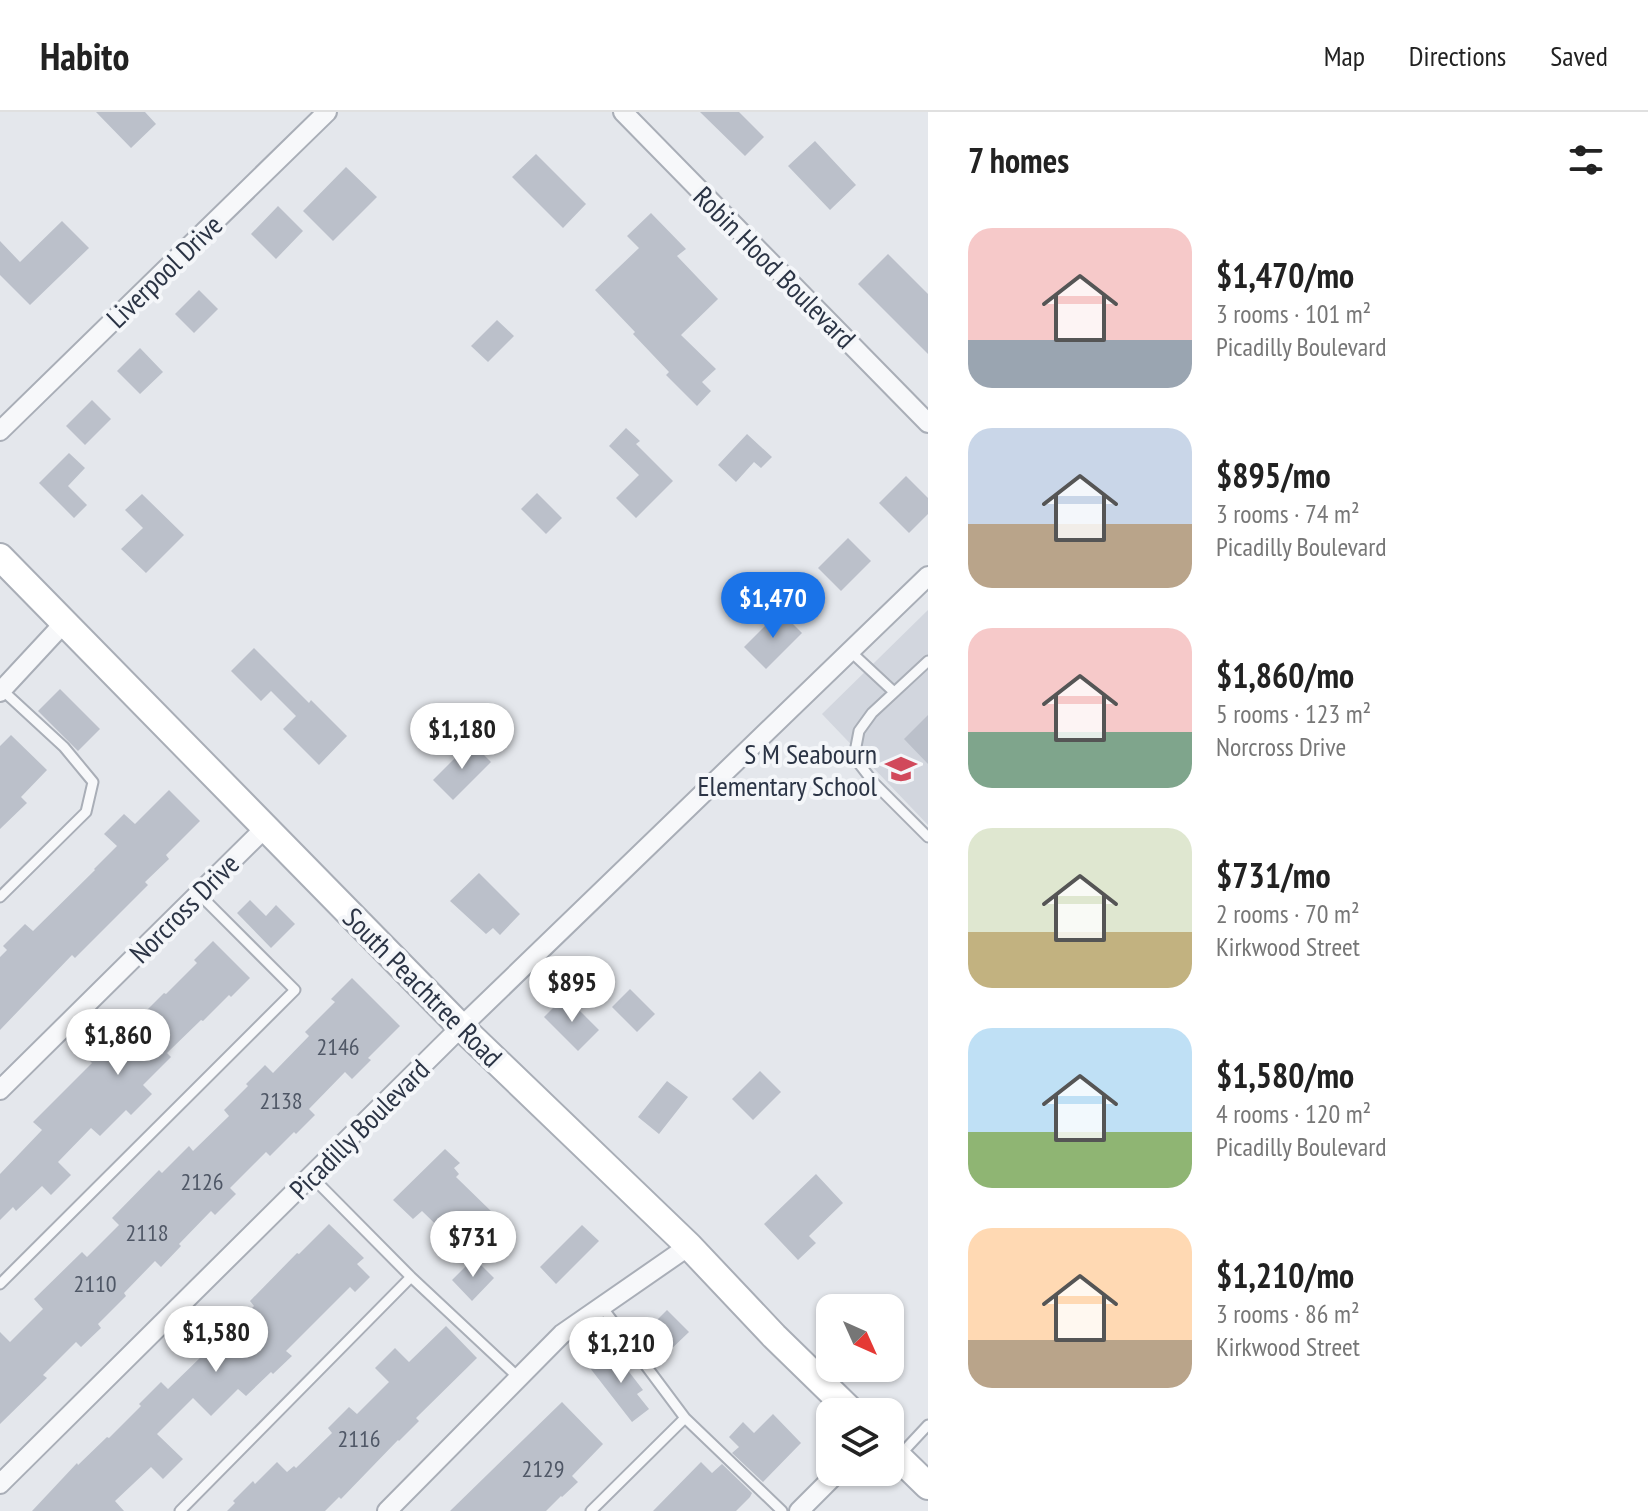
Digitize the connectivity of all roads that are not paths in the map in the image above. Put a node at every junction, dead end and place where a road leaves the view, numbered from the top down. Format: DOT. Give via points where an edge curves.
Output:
graph roads {
  1 [pos="327,112"];
  2 [pos="623,112"];
  3 [pos="928,423"];
  4 [pos="0,431"];
  5 [pos="0,557"];
  6 [pos="928,576"];
  7 [pos="64,623"];
  8 [pos="850,651"];
  9 [pos="928,661"];
  10 [pos="1,690"];
  11 [pos="894,692"];
  12 [pos="265,828"];
  13 [pos="928,837"];
  14 [pos="199,894"];
  15 [pos="0,897"];
  16 [pos="461,1027"];
  17 [pos="0,1090"];
  18 [pos="311,1176"];
  19 [pos="689,1246"];
  20 [pos="411,1277"];
  21 [pos="0,1284"];
  22 [pos="602,1307"];
  23 [pos="519,1378"];
  24 [pos="838,1398"];
  25 [pos="685,1418"];
  26 [pos="928,1425"];
  27 [pos="904,1445"];
  28 [pos="904,1463"];
  29 [pos="0,1484"];
  30 [pos="824,1486"];
  31 [pos="928,1486"];
  32 [pos="180,1511"];
  33 [pos="387,1511"];
  34 [pos="591,1511"];
  35 [pos="782,1511"];
  36 [pos="799,1511"];
  1 -- 4 [label="street, Liverpool Drive"];
  2 -- 3 [label="street, Robin Hood Boulevard"];
  5 -- 7 [label="main road, South Peachtree Road"];
  6 -- 8 [label="street, Picadilly Boulevard"];
  7 -- 10 [label="street"];
  7 -- 12 [label="main road, South Peachtree Road"];
  8 -- 11 [label="lane"];
  8 -- 16 [label="street, Picadilly Boulevard"];
  9 -- 11 [label="lane"];
  10 -- 15 [label="lane" via="64,747 93,782 86,812"];
  11 -- 13 [label="lane" via="859,731 854,757"];
  12 -- 14 [label="street, Norcross Drive"];
  12 -- 16 [label="main road, South Peachtree Road"];
  14 -- 17 [label="street, Norcross Drive"];
  14 -- 21 [label="lane" via="295,990"];
  16 -- 18 [label="street, Picadilly Boulevard"];
  16 -- 19 [label="main road, South Peachtree Road"];
  18 -- 20 [label="lane"];
  18 -- 29 [label="street, Picadilly Boulevard"];
  19 -- 22 [label="street"];
  19 -- 24 [label="main road, South Peachtree Road"];
  20 -- 23 [label="lane"];
  20 -- 32 [label="lane"];
  22 -- 23 [label="street" via="562,1334"];
  22 -- 25 [label="lane"];
  23 -- 33 [label="street"];
  25 -- 34 [label="lane"];
  25 -- 35 [label="lane"];
  26 -- 27 [label="lane"];
  28 -- 31 [label="main road"];
  30 -- 36 [label="street"];
}
